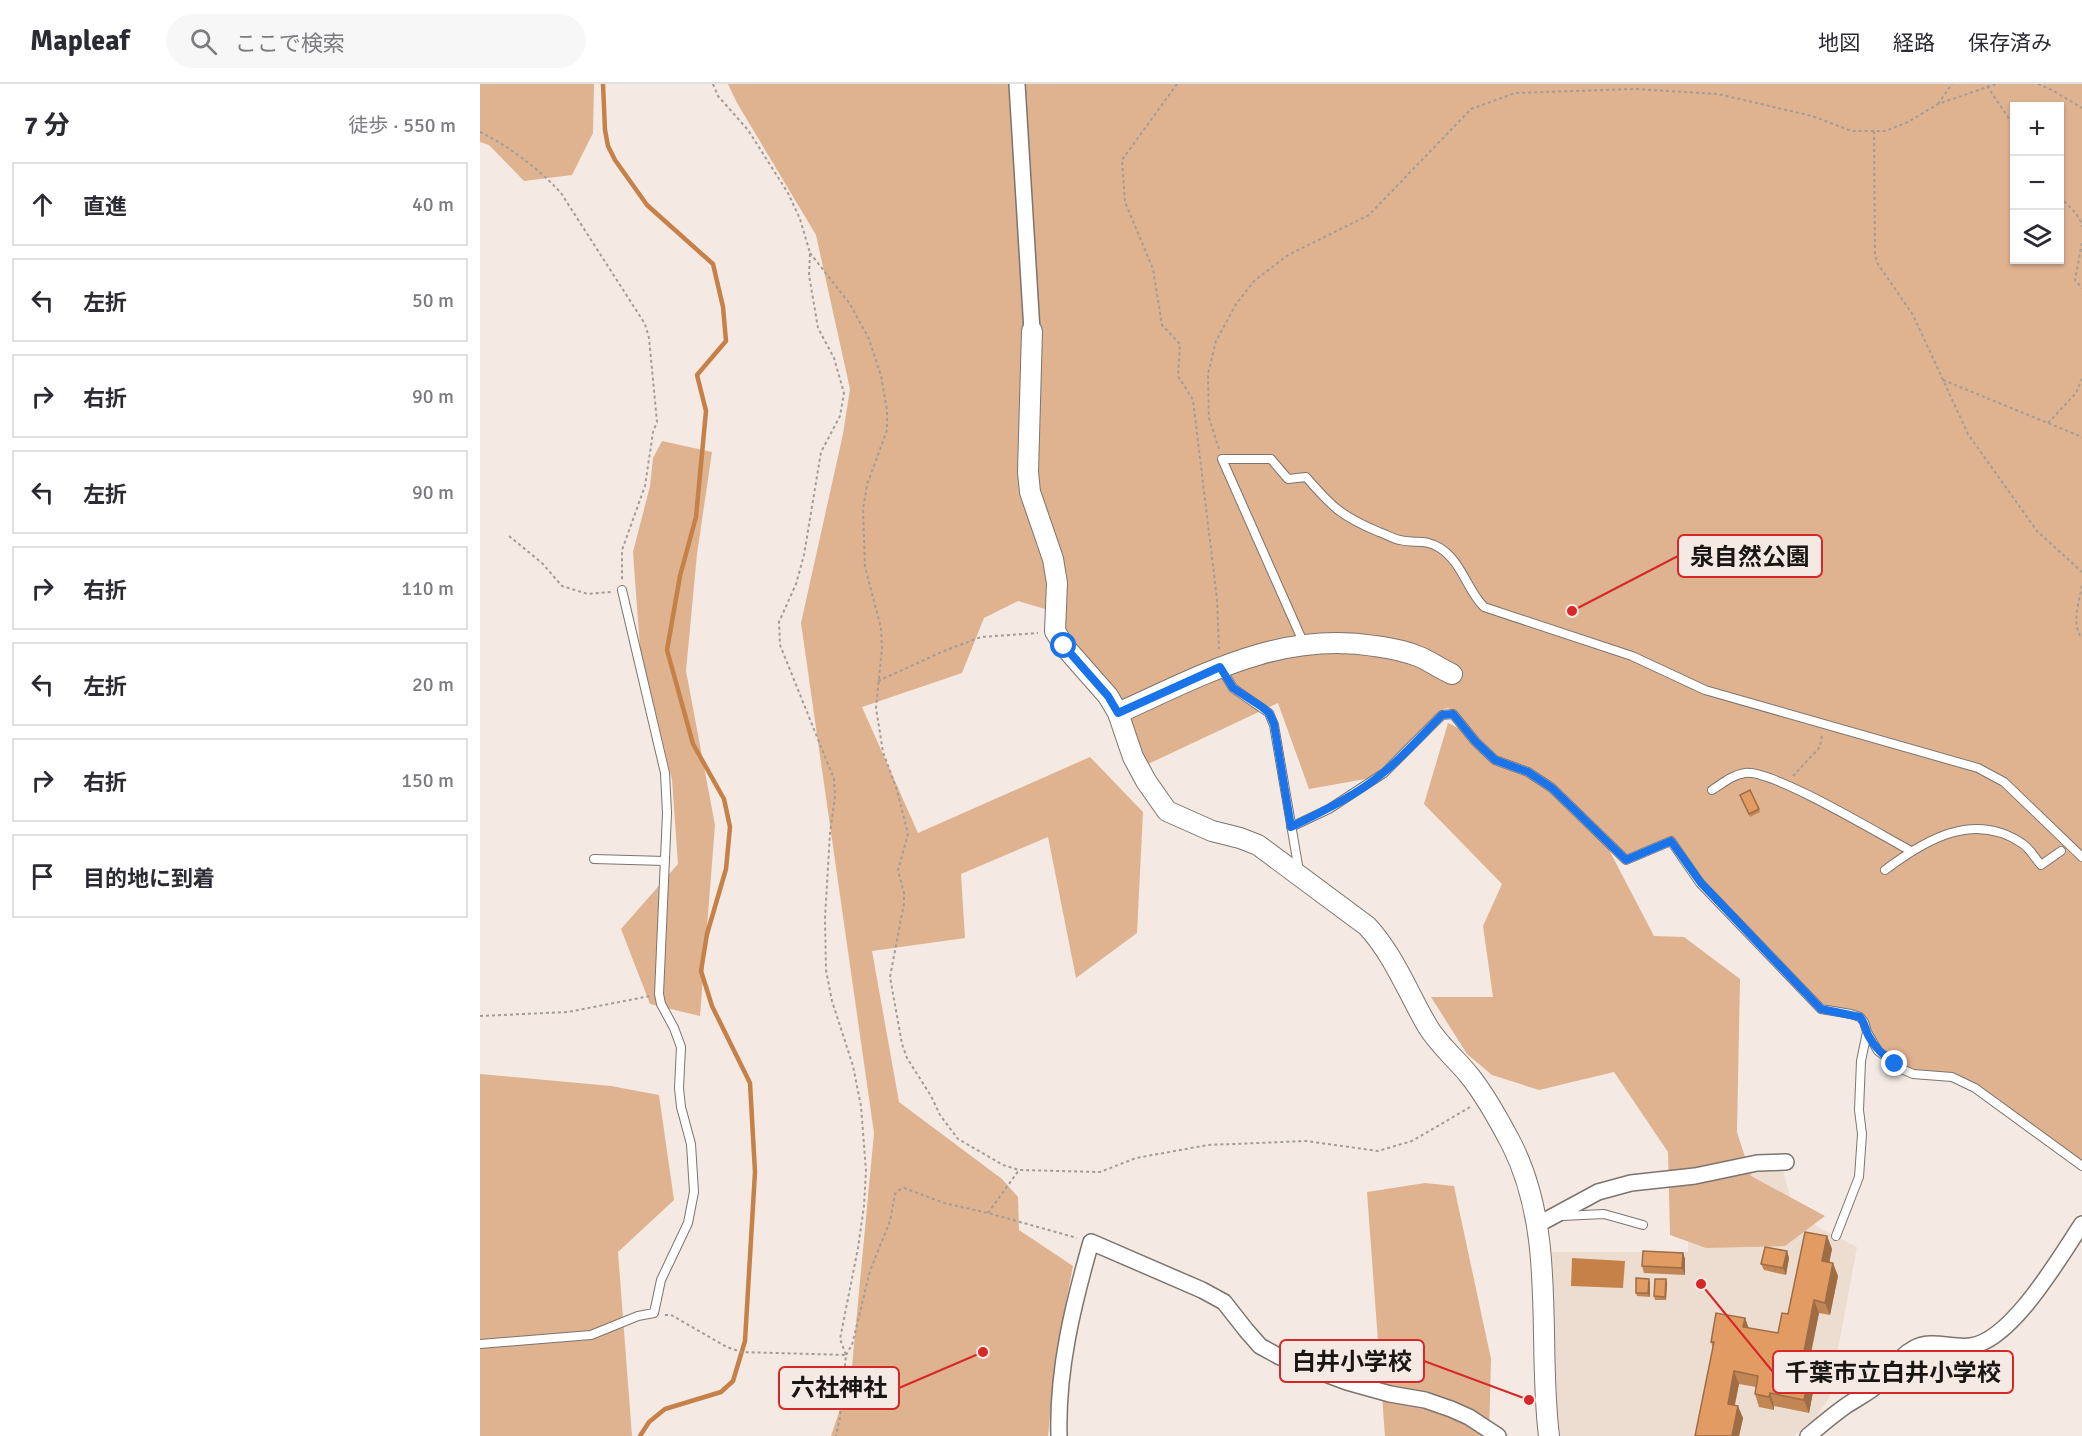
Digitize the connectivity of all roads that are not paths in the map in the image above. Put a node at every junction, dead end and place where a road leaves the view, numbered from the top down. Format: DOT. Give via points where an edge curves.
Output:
graph roads {
  1 [pos="1017,84"];
  2 [pos="1032,331"];
  3 [pos="622,590"];
  4 [pos="1304,644"];
  5 [pos="1220,667"];
  6 [pos="1452,674"];
  7 [pos="1118,713"];
  8 [pos="1712,790"];
  9 [pos="1291,827"];
  10 [pos="1911,851"];
  11 [pos="2061,851"];
  12 [pos="2082,856"];
  13 [pos="594,859"];
  14 [pos="665,861"];
  15 [pos="1885,870"];
  16 [pos="1299,876"];
  17 [pos="1867,1032"];
  18 [pos="1786,1162"];
  19 [pos="2082,1166"];
  20 [pos="1545,1221"];
  21 [pos="1643,1224"];
  22 [pos="2082,1224"];
  23 [pos="1836,1236"];
  24 [pos="480,1344"];
  25 [pos="1059,1436"];
  26 [pos="1498,1436"];
  27 [pos="1549,1436"];
  28 [pos="1808,1436"];
  1 -- 2 [label="street"];
  2 -- 7 [label="street" via="1028,472 1030,492 1053,559 1057,583 1055,631"];
  3 -- 14 [label="lane" via="665,773"];
  4 -- 5 [label="street"];
  4 -- 6 [label="street" via="1350,642 1394,649"];
  4 -- 12 [label="lane" via="1222,459 1271,459 1288,479 1306,477 1350,520 1401,541 1422,540 1442,549 1466,577 1474,598 1484,607 1632,656 1705,690 1978,768 2004,782"];
  5 -- 7 [label="street"];
  5 -- 9 [label="lane" via="1233,688 1269,713 1274,724"];
  7 -- 16 [label="street" via="1133,757 1167,811 1258,845"];
  8 -- 10 [label="lane" via="1731,777 1747,773 1784,783"];
  9 -- 16 [label="lane"];
  9 -- 17 [label="lane" via="1329,809 1384,773 1442,715 1453,714 1495,760 1528,772 1552,788 1626,860 1671,841 1701,883 1821,1009 1860,1017"];
  10 -- 11 [label="lane" via="1947,833 1969,828 1998,832 2024,845 2041,865"];
  10 -- 15 [label="lane"];
  13 -- 14 [label="lane"];
  14 -- 24 [label="lane" via="659,994 681,1047 679,1088 692,1144 693,1192 688,1223 661,1280 654,1313 591,1335"];
  16 -- 20 [label="street" via="1368,926 1380,940 1429,1029 1485,1099 1512,1146"];
  17 -- 19 [label="lane" via="1878,1051 1905,1070 1952,1077 1975,1088"];
  17 -- 23 [label="lane" via="1861,1061 1859,1177"];
  18 -- 20 [label="street" via="1631,1183 1598,1192"];
  20 -- 21 [label="lane" via="1604,1214"];
  20 -- 27 [label="street" via="1541,1254"];
  22 -- 28 [label="street" via="2018,1316 2001,1332 1971,1346 1935,1344 1912,1349 1881,1382"];
  25 -- 26 [label="street" via="1064,1360 1075,1298 1091,1242 1224,1302 1260,1346 1280,1357 1347,1382 1451,1409"];
}
